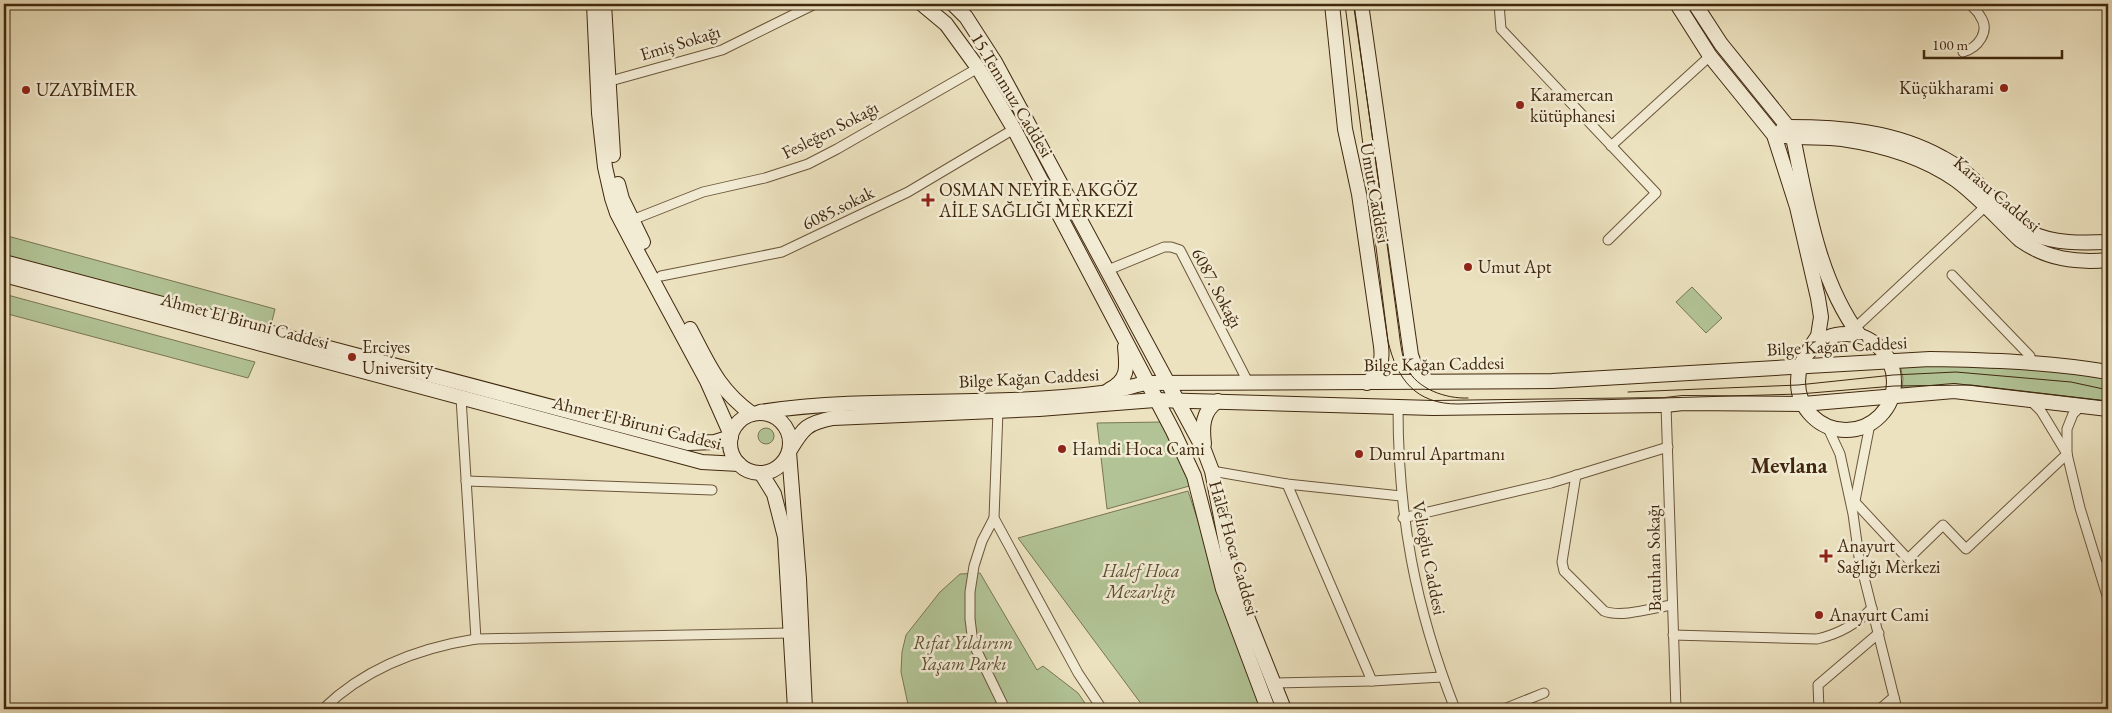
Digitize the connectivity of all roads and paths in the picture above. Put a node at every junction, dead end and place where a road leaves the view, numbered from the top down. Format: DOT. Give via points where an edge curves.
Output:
graph roads {
  1 [pos="594,4"];
  2 [pos="604,4"];
  3 [pos="814,4"];
  4 [pos="922,4"];
  5 [pos="953,4"];
  6 [pos="1332,4"];
  7 [pos="1361,4"];
  8 [pos="1500,4"];
  9 [pos="1677,4"];
  10 [pos="1695,4"];
  11 [pos="1970,4"];
  12 [pos="1963,52"];
  13 [pos="1710,56"];
  14 [pos="978,68"];
  15 [pos="607,82"];
  16 [pos="1014,129"];
  17 [pos="1790,132"];
  18 [pos="1774,135"];
  19 [pos="1612,146"];
  20 [pos="1989,203"];
  21 [pos="632,220"];
  22 [pos="1608,240"];
  23 [pos="2108,242"];
  24 [pos="2108,260"];
  25 [pos="4,262"];
  26 [pos="1108,270"];
  27 [pos="4,275"];
  28 [pos="1952,275"];
  29 [pos="661,276"];
  30 [pos="1858,332"];
  31 [pos="1125,341"];
  32 [pos="1810,348"];
  33 [pos="1890,362"];
  34 [pos="2031,364"];
  35 [pos="1800,367"];
  36 [pos="2108,372"];
  37 [pos="1169,382"];
  38 [pos="1248,382"];
  39 [pos="1428,382"];
  40 [pos="1146,383"];
  41 [pos="1367,383"];
  42 [pos="1103,393"];
  43 [pos="1891,396"];
  44 [pos="461,398"];
  45 [pos="1155,400"];
  46 [pos="1178,400"];
  47 [pos="2030,400"];
  48 [pos="1218,401"];
  49 [pos="1803,404"];
  50 [pos="1666,405"];
  51 [pos="2082,405"];
  52 [pos="1398,407"];
  53 [pos="2108,409"];
  54 [pos="998,411"];
  55 [pos="756,413"];
  56 [pos="1870,424"];
  57 [pos="1827,426"];
  58 [pos="731,436"];
  59 [pos="1668,447"];
  60 [pos="1204,450"];
  61 [pos="789,451"];
  62 [pos="2067,454"];
  63 [pos="740,464"];
  64 [pos="1212,471"];
  65 [pos="761,473"];
  66 [pos="1576,475"];
  67 [pos="466,481"];
  68 [pos="1287,484"];
  69 [pos="712,490"];
  70 [pos="1401,496"];
  71 [pos="1854,501"];
  72 [pos="1853,514"];
  73 [pos="994,518"];
  74 [pos="1404,518"];
  75 [pos="2108,565"];
  76 [pos="2098,568"];
  77 [pos="2108,600"];
  78 [pos="1672,605"];
  79 [pos="1872,608"];
  80 [pos="1878,633"];
  81 [pos="792,634"];
  82 [pos="1672,635"];
  83 [pos="476,639"];
  84 [pos="1442,677"];
  85 [pos="1372,681"];
  86 [pos="1274,683"];
  87 [pos="1544,693"];
  88 [pos="1894,697"];
  89 [pos="322,709"];
  90 [pos="796,709"];
  91 [pos="805,709"];
  92 [pos="1005,709"];
  93 [pos="1102,709"];
  94 [pos="1268,709"];
  95 [pos="1284,709"];
  96 [pos="1455,709"];
  97 [pos="1504,709"];
  98 [pos="1676,709"];
  99 [pos="1819,709"];
  100 [pos="1880,709"];
  101 [pos="1897,709"];
  1 -- 58 [label="street" via="600,122 612,198 707,381"];
  2 -- 15 [label="street"];
  3 -- 15 [label="street, Emiş Sokağı" via="722,50"];
  4 -- 14 [label="street, 15 Temmuz Caddesi" via="946,24"];
  5 -- 26 [label="street, 15 Temmuz Caddesi" via="966,17 995,62"];
  6 -- 41 [label="street, Umut Caddesi" via="1345,129 1359,194 1382,346 1382,364"];
  7 -- 39 [label="street, Umut Caddesi" via="1411,355 1416,369"];
  8 -- 19 [label="street" via="1501,29"];
  9 -- 13 [label="street"];
  10 -- 17 [label="street" via="1721,44"];
  11 -- 12 [label="street" via="1980,15 1984,30 1976,46"];
  13 -- 18 [label="street"];
  13 -- 19 [label="street"];
  14 -- 16 [label="street, 15 Temmuz Caddesi"];
  14 -- 21 [label="street, Fesleğen Sokağı" via="808,164 703,192"];
  15 -- 21 [label="street" via="615,174"];
  16 -- 29 [label="street, 6085.sokak" via="908,192 782,252"];
  16 -- 31 [label="street, 15 Temmuz Caddesi"];
  17 -- 18 [label="street, Karasu Caddesi"];
  17 -- 20 [label="street, Karasu Caddesi" via="1827,127 1869,132 1916,145 1954,164 1975,180"];
  17 -- 30 [label="street" via="1819,246 1835,294"];
  18 -- 32 [label="street" via="1797,208 1818,298 1818,336"];
  19 -- 22 [label="street" via="1656,193"];
  20 -- 23 [label="street, Karasu Caddesi" via="2028,232 2067,242"];
  20 -- 24 [label="street, Karasu Caddesi" via="2020,240 2045,254 2088,262"];
  20 -- 30 [label="street"];
  21 -- 29 [label="street"];
  25 -- 58 [label="street, Ahmet El Biruni Caddesi" via="688,443 715,442"];
  26 -- 37 [label="street, 15 Temmuz Caddesi"];
  26 -- 38 [label="street, 6087. Sokağı" via="1164,247 1180,250"];
  27 -- 44 [label="street, Ahmet El Biruni Caddesi"];
  28 -- 34 [label="street" via="2030,356"];
  29 -- 55 [label="street" via="720,385 734,400"];
  30 -- 32 [label="street" via="1836,334"];
  30 -- 33 [label="street" via="1877,345"];
  31 -- 40 [label="street, 15 Temmuz Caddesi"];
  31 -- 42 [label="street" via="1124,378 1119,385"];
  32 -- 35 [label="street"];
  33 -- 34 [label="street, Bilge Kağan Caddesi" via="1930,359"];
  33 -- 35 [label="street, Bilge Kağan Caddesi"];
  33 -- 43 [label="street" via="1894,380"];
  34 -- 36 [label="street, Bilge Kağan Caddesi"];
  35 -- 39 [label="street, Bilge Kağan Caddesi" via="1552,382"];
  35 -- 49 [label="street" via="1798,392"];
  37 -- 38 [label="street, Bilge Kağan Caddesi"];
  37 -- 40 [label="street, Bilge Kağan Caddesi"];
  37 -- 46 [label="street, 15 Temmuz Caddesi"];
  38 -- 41 [label="street, Bilge Kağan Caddesi"];
  39 -- 41 [label="street, Bilge Kağan Caddesi"];
  40 -- 42 [label="street, Bilge Kağan Caddesi"];
  40 -- 45 [label="street, 15 Temmuz Caddesi"];
  42 -- 55 [label="street, Bilge Kağan Caddesi" via="809,407"];
  43 -- 47 [label="street, Bilge Kağan Caddesi" via="1954,391"];
  43 -- 49 [label="street, Bilge Kağan Caddesi"];
  43 -- 56 [label="street" via="1881,414"];
  44 -- 63 [label="street, Ahmet El Biruni Caddesi" via="702,462"];
  44 -- 67 [label="street"];
  45 -- 46 [label="street, Bilge Kağan Caddesi"];
  45 -- 54 [label="street, Bilge Kağan Caddesi"];
  45 -- 94 [label="street, Halef Hoca Caddesi" via="1194,476 1223,590"];
  46 -- 48 [label="street, Bilge Kağan Caddesi"];
  46 -- 60 [label="street, Halef Hoca Caddesi"];
  47 -- 51 [label="street, Bilge Kağan Caddesi"];
  47 -- 62 [label="street" via="2041,411"];
  48 -- 52 [label="street, Bilge Kağan Caddesi"];
  48 -- 60 [label="street" via="1211,405 1203,420"];
  49 -- 50 [label="street, Bilge Kağan Caddesi"];
  49 -- 57 [label="street" via="1814,418"];
  50 -- 52 [label="street, Bilge Kağan Caddesi"];
  50 -- 59 [label="street, Batuhan Sokağı"];
  51 -- 53 [label="street, Bilge Kağan Caddesi"];
  51 -- 62 [label="street" via="2073,414 2067,429"];
  52 -- 70 [label="street, Velioğlu Caddesi"];
  54 -- 61 [label="street, Bilge Kağan Caddesi" via="823,420 802,430"];
  54 -- 73 [label="street"];
  55 -- 58 [label="street" via="739,422"];
  55 -- 61 [label="street" via="768,413 782,421 790,434"];
  56 -- 57 [label="street" via="1841,430"];
  56 -- 71 [label="street"];
  57 -- 72 [label="street" via="1840,454"];
  58 -- 63 [label="street" via="732,451"];
  59 -- 66 [label="street"];
  59 -- 78 [label="street, Batuhan Sokağı"];
  60 -- 64 [label="street, Halef Hoca Caddesi"];
  61 -- 65 [label="street" via="776,468"];
  61 -- 91 [label="street"];
  62 -- 71 [label="street" via="1966,549 1943,524 1908,559"];
  62 -- 76 [label="street"];
  63 -- 65 [label="street"];
  64 -- 68 [label="street"];
  64 -- 86 [label="street, Halef Hoca Caddesi" via="1234,584"];
  65 -- 81 [label="street" via="774,494 782,521"];
  66 -- 74 [label="street"];
  66 -- 78 [label="street" via="1562,562 1564,571 1608,613"];
  67 -- 69 [label="street"];
  67 -- 83 [label="street"];
  68 -- 70 [label="street"];
  68 -- 85 [label="street"];
  70 -- 74 [label="street, Velioğlu Caddesi"];
  71 -- 72 [label="street"];
  72 -- 79 [label="street" via="1859,557"];
  73 -- 92 [label="street" via="974,566 970,619 973,643"];
  73 -- 93 [label="street" via="1078,673"];
  74 -- 84 [label="street, Velioğlu Caddesi" via="1420,604"];
  75 -- 76 [label="street"];
  76 -- 77 [label="street"];
  78 -- 82 [label="street, Batuhan Sokağı"];
  79 -- 80 [label="street"];
  79 -- 82 [label="street" via="1851,626 1817,638"];
  80 -- 88 [label="street"];
  80 -- 99 [label="street" via="1818,685"];
  81 -- 83 [label="street"];
  81 -- 90 [label="street"];
  82 -- 98 [label="street, Batuhan Sokağı"];
  83 -- 89 [label="street" via="436,646 395,661 360,679"];
  84 -- 85 [label="street"];
  84 -- 96 [label="street, Velioğlu Caddesi"];
  85 -- 86 [label="street"];
  86 -- 95 [label="street, Halef Hoca Caddesi"];
  87 -- 97 [label="street"];
  88 -- 100 [label="street"];
  88 -- 101 [label="street"];
}
